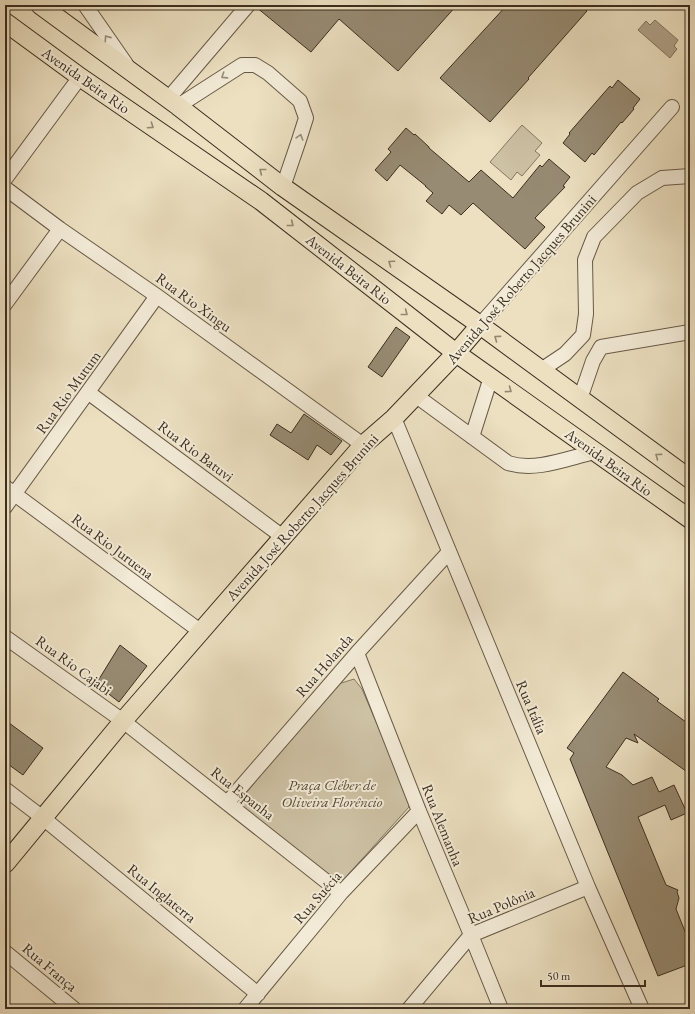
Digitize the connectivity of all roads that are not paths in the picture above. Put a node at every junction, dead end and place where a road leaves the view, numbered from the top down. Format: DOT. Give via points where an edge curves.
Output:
graph roads {
  1 [pos="40,5"];
  2 [pos="85,5"];
  3 [pos="248,5"];
  4 [pos="5,22"];
  5 [pos="129,70"];
  6 [pos="80,77"];
  7 [pos="173,102"];
  8 [pos="672,107"];
  9 [pos="690,176"];
  10 [pos="5,179"];
  11 [pos="283,187"];
  12 [pos="5,188"];
  13 [pos="261,201"];
  14 [pos="60,229"];
  15 [pos="157,296"];
  16 [pos="5,304"];
  17 [pos="480,325"];
  18 [pos="690,332"];
  19 [pos="456,353"];
  20 [pos="541,370"];
  21 [pos="491,377"];
  22 [pos="89,393"];
  23 [pos="415,395"];
  24 [pos="580,399"];
  25 [pos="394,418"];
  26 [pos="472,437"];
  27 [pos="363,445"];
  28 [pos="595,452"];
  29 [pos="690,479"];
  30 [pos="10,490"];
  31 [pos="5,507"];
  32 [pos="690,520"];
  33 [pos="283,537"];
  34 [pos="449,552"];
  35 [pos="200,631"];
  36 [pos="5,636"];
  37 [pos="357,652"];
  38 [pos="123,721"];
  39 [pos="5,789"];
  40 [pos="227,803"];
  41 [pos="418,811"];
  42 [pos="43,818"];
  43 [pos="5,864"];
  44 [pos="588,887"];
  45 [pos="341,893"];
  46 [pos="471,935"];
  47 [pos="5,952"];
  48 [pos="258,994"];
  49 [pos="74,1009"];
  50 [pos="246,1009"];
  51 [pos="409,1009"];
  52 [pos="500,1009"];
  53 [pos="642,1009"];
  1 -- 5 [label="main road, Avenida Beira Rio"];
  5 -- 2 [label="street, one-way"];
  3 -- 7 [label="street"];
  4 -- 6 [label="main road, Avenida Beira Rio"];
  5 -- 7 [label="main road, Avenida Beira Rio"];
  6 -- 10 [label="street"];
  6 -- 13 [label="main road, Avenida Beira Rio, one-way"];
  11 -- 7 [label="main road, Avenida Beira Rio, one-way"];
  11 -- 7 [label="street, one-way" via="306,118 300,101 268,73 255,65 242,65"];
  8 -- 17 [label="street, Avenida José Roberto Jacques Brunini"];
  9 -- 20 [label="street" via="662,178 636,193 594,237 585,260 586,314 583,335 565,354"];
  11 -- 13 [label="main road" via="282,196 270,201"];
  17 -- 11 [label="main road, Avenida Beira Rio, one-way"];
  12 -- 14 [label="street, Rua Rio Xingu"];
  13 -- 19 [label="main road, Avenida Beira Rio, one-way"];
  14 -- 15 [label="street, Rua Rio Xingu"];
  14 -- 16 [label="street"];
  15 -- 22 [label="street, Rua Rio Mutum"];
  15 -- 27 [label="street, Rua Rio Xingu"];
  17 -- 19 [label="main road, Avenida José Roberto Jacques Brunini"];
  20 -- 17 [label="main road, Avenida Beira Rio, one-way"];
  18 -- 24 [label="street" via="601,347 593,361"];
  19 -- 21 [label="main road, Avenida Beira Rio"];
  19 -- 23 [label="main road, Avenida José Roberto Jacques Brunini"];
  20 -- 24 [label="main road, Avenida Beira Rio"];
  21 -- 26 [label="street"];
  21 -- 28 [label="main road, Avenida Beira Rio, one-way"];
  22 -- 30 [label="street, Rua Rio Mutum"];
  22 -- 33 [label="street, Rua Rio Batuvi"];
  23 -- 25 [label="main road, Avenida José Roberto Jacques Brunini"];
  23 -- 26 [label="street"];
  29 -- 24 [label="main road, Avenida Beira Rio, one-way"];
  25 -- 27 [label="main road, Avenida José Roberto Jacques Brunini"];
  25 -- 34 [label="street, Rua Itália"];
  26 -- 28 [label="street" via="508,463 517,466 541,465"];
  27 -- 33 [label="main road, Avenida José Roberto Jacques Brunini"];
  28 -- 32 [label="main road, Avenida Beira Rio"];
  30 -- 31 [label="street, Rua Rio Mutum"];
  30 -- 35 [label="street, Rua Rio Juruena"];
  33 -- 35 [label="main road, Avenida José Roberto Jacques Brunini"];
  34 -- 37 [label="street, Rua Holanda"];
  34 -- 44 [label="street, Rua Itália"];
  35 -- 38 [label="main road, Avenida José Roberto Jacques Brunini"];
  36 -- 38 [label="street, Rua Rio Cajabi"];
  37 -- 40 [label="street, Rua Holanda"];
  37 -- 41 [label="street, Rua Alemanha"];
  38 -- 40 [label="street, Rua Espanha"];
  38 -- 42 [label="main road, Avenida José Roberto Jacques Brunini"];
  39 -- 42 [label="street, Rua Inglaterra"];
  40 -- 45 [label="street, Rua Espanha"];
  41 -- 45 [label="street, Rua Suécia"];
  41 -- 46 [label="street, Rua Alemanha"];
  42 -- 43 [label="main road, Avenida José Roberto Jacques Brunini"];
  42 -- 48 [label="street, Rua Inglaterra"];
  44 -- 46 [label="street, Rua Polônia"];
  44 -- 53 [label="street, Rua Itália"];
  45 -- 48 [label="street, Rua Suécia"];
  46 -- 51 [label="street, Rua Polônia"];
  46 -- 52 [label="street, Rua Alemanha"];
  47 -- 49 [label="street, Rua França"];
  48 -- 50 [label="street, Rua Suécia"];
}
